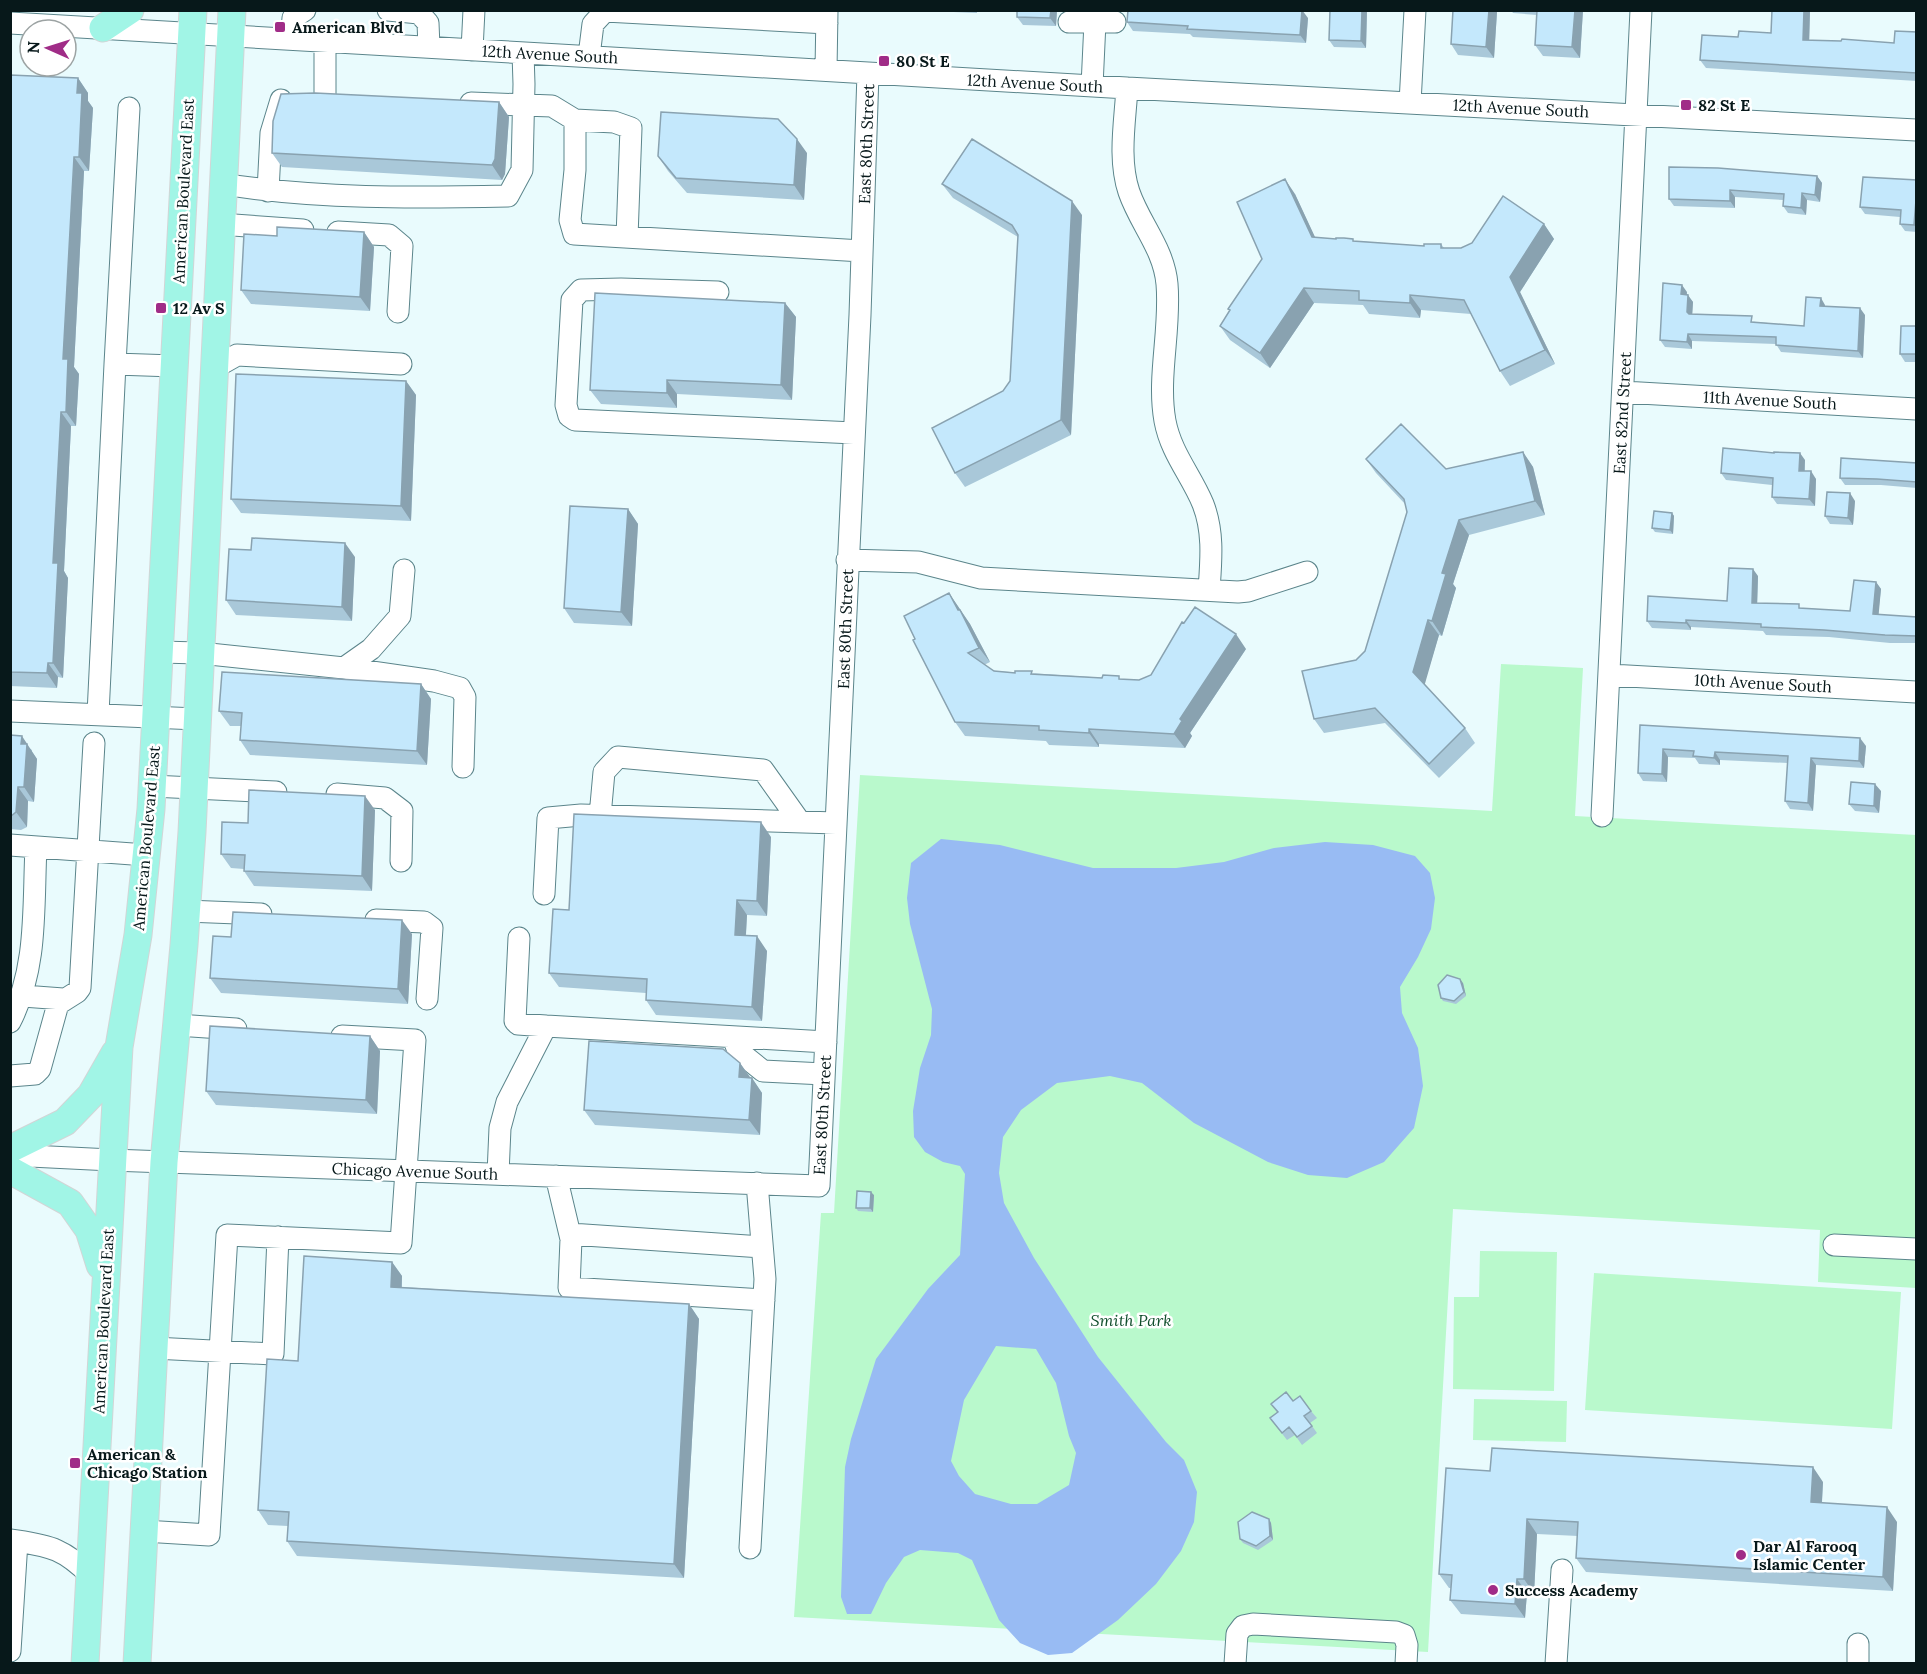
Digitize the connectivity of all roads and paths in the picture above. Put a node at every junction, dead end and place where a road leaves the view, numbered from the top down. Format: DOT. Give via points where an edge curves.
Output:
graph roads {
  1 [pos="130,10"];
  2 [pos="305,10"];
  3 [pos="388,10"];
  4 [pos="474,10"];
  5 [pos="1414,10"];
  6 [pos="1641,10"];
  7 [pos="827,17"];
  8 [pos="99,22"];
  9 [pos="192,22"];
  10 [pos="1069,22"];
  11 [pos="10,23"];
  12 [pos="231,23"];
  13 [pos="291,39"];
  14 [pos="325,41"];
  15 [pos="429,47"];
  16 [pos="472,50"];
  17 [pos="523,52"];
  18 [pos="589,56"];
  19 [pos="826,70"];
  20 [pos="868,73"];
  21 [pos="1092,86"];
  22 [pos="1127,88"];
  23 [pos="325,95"];
  24 [pos="348,96"];
  25 [pos="454,102"];
  26 [pos="1410,103"];
  27 [pos="524,106"];
  28 [pos="129,108"];
  29 [pos="1636,114"];
  30 [pos="575,120"];
  31 [pos="1917,130"];
  32 [pos="223,184"];
  33 [pos="268,191"];
  34 [pos="220,224"];
  35 [pos="627,237"];
  36 [pos="862,251"];
  37 [pos="718,292"];
  38 [pos="398,312"];
  39 [pos="116,364"];
  40 [pos="401,364"];
  41 [pos="174,366"];
  42 [pos="214,368"];
  43 [pos="1623,392"];
  44 [pos="1917,409"];
  45 [pos="854,433"];
  46 [pos="848,560"];
  47 [pos="404,570"];
  48 [pos="1307,572"];
  49 [pos="1209,590"];
  50 [pos="159,652"];
  51 [pos="200,653"];
  52 [pos="344,668"];
  53 [pos="1610,675"];
  54 [pos="1917,692"];
  55 [pos="10,711"];
  56 [pos="98,714"];
  57 [pos="156,717"];
  58 [pos="197,719"];
  59 [pos="94,743"];
  60 [pos="463,767"];
  61 [pos="152,786"];
  62 [pos="194,788"];
  63 [pos="292,792"];
  64 [pos="316,794"];
  65 [pos="600,816"];
  66 [pos="1602,816"];
  67 [pos="800,822"];
  68 [pos="837,823"];
  69 [pos="10,845"];
  70 [pos="36,847"];
  71 [pos="88,850"];
  72 [pos="146,855"];
  73 [pos="401,861"];
  74 [pos="544,894"];
  75 [pos="186,911"];
  76 [pos="284,916"];
  77 [pos="353,919"];
  78 [pos="519,938"];
  79 [pos="23,996"];
  80 [pos="63,999"];
  81 [pos="427,999"];
  82 [pos="10,1022"];
  83 [pos="177,1025"];
  84 [pos="546,1026"];
  85 [pos="252,1030"];
  86 [pos="322,1034"];
  87 [pos="733,1037"];
  88 [pos="826,1042"];
  89 [pos="119,1047"];
  90 [pos="824,1074"];
  91 [pos="10,1076"];
  92 [pos="10,1149"];
  93 [pos="10,1155"];
  94 [pos="111,1160"];
  95 [pos="164,1162"];
  96 [pos="10,1170"];
  97 [pos="406,1171"];
  98 [pos="498,1174"];
  99 [pos="556,1176"];
  100 [pos="757,1183"];
  101 [pos="819,1186"];
  102 [pos="570,1234"];
  103 [pos="278,1237"];
  104 [pos="1834,1245"];
  105 [pos="762,1247"];
  106 [pos="1917,1249"];
  107 [pos="105,1282"];
  108 [pos="764,1300"];
  109 [pos="154,1348"];
  110 [pos="220,1351"];
  111 [pos="144,1531"];
  112 [pos="14,1540"];
  113 [pos="750,1548"];
  114 [pos="1562,1570"];
  115 [pos="90,1575"];
  116 [pos="10,1651"];
  117 [pos="85,1664"];
  118 [pos="137,1664"];
  119 [pos="1235,1664"];
  120 [pos="1406,1664"];
  121 [pos="1556,1664"];
  1 -- 8 [label="main road"];
  2 -- 13 [label="street" via="292,18"];
  3 -- 15 [label="street" via="419,13 428,23"];
  4 -- 16 [label="street"];
  5 -- 26 [label="street"];
  6 -- 29 [label="street, East 82nd Street"];
  7 -- 18 [label="street" via="605,11 593,24"];
  7 -- 19 [label="street"];
  8 -- 9 [label="street, 12th Avenue South"];
  8 -- 11 [label="street, 12th Avenue South"];
  9 -- 12 [label="street, 12th Avenue South"];
  9 -- 41 [label="main road, American Boulevard East"];
  10 -- 21 [label="street" via="1105,22"];
  12 -- 13 [label="street, 12th Avenue South"];
  12 -- 32 [label="main road"];
  13 -- 14 [label="street, 12th Avenue South"];
  14 -- 15 [label="street, 12th Avenue South"];
  14 -- 23 [label="street"];
  15 -- 16 [label="street, 12th Avenue South"];
  16 -- 17 [label="street, 12th Avenue South"];
  17 -- 18 [label="street, 12th Avenue South"];
  17 -- 27 [label="street"];
  18 -- 19 [label="street, 12th Avenue South"];
  19 -- 20 [label="street, 12th Avenue South"];
  20 -- 21 [label="street, 12th Avenue South"];
  20 -- 36 [label="street, East 80th Street"];
  21 -- 22 [label="street, 12th Avenue South"];
  22 -- 26 [label="street, 12th Avenue South"];
  22 -- 49 [label="street" via="1125,175 1132,199 1155,242 1167,283 1165,420 1176,454 1208,518"];
  23 -- 24 [label="street"];
  23 -- 33 [label="street" via="282,96 271,133"];
  25 -- 27 [label="street"];
  26 -- 29 [label="street, 12th Avenue South"];
  27 -- 30 [label="street" via="552,106"];
  27 -- 33 [label="street" via="522,170 508,196 398,198"];
  28 -- 39 [label="street"];
  29 -- 31 [label="street, 12th Avenue South"];
  29 -- 43 [label="street, East 82nd Street"];
  30 -- 35 [label="street" via="614,122 631,128"];
  30 -- 35 [label="street" via="570,220 574,234"];
  32 -- 33 [label="street"];
  32 -- 34 [label="main road"];
  34 -- 38 [label="street" via="389,235 402,246"];
  34 -- 42 [label="main road"];
  35 -- 36 [label="street"];
  36 -- 45 [label="street, East 80th Street"];
  37 -- 45 [label="street" via="580,290 572,300 566,405 569,416 575,420"];
  39 -- 41 [label="street"];
  39 -- 56 [label="street"];
  40 -- 42 [label="street" via="237,355"];
  41 -- 42 [label="main road"];
  41 -- 50 [label="main road, American Boulevard East"];
  42 -- 51 [label="main road"];
  43 -- 44 [label="street, 11th Avenue South"];
  43 -- 53 [label="street, East 82nd Street"];
  45 -- 46 [label="street, East 80th Street"];
  46 -- 49 [label="street" via="918,562 981,578"];
  46 -- 68 [label="street, East 80th Street"];
  47 -- 52 [label="street" via="399,616 371,649"];
  48 -- 49 [label="street" via="1248,591"];
  50 -- 51 [label="street"];
  50 -- 57 [label="main road, American Boulevard East"];
  51 -- 52 [label="street"];
  51 -- 58 [label="main road"];
  52 -- 60 [label="street" via="460,688 465,697"];
  53 -- 54 [label="street, 10th Avenue South"];
  53 -- 66 [label="street, East 82nd Street"];
  55 -- 56 [label="street"];
  56 -- 57 [label="street"];
  57 -- 58 [label="street"];
  57 -- 61 [label="main road, American Boulevard East"];
  58 -- 62 [label="main road"];
  59 -- 71 [label="street"];
  61 -- 62 [label="street"];
  61 -- 72 [label="main road, American Boulevard East"];
  62 -- 63 [label="street"];
  62 -- 75 [label="main road"];
  64 -- 73 [label="street" via="385,798 402,811"];
  65 -- 67 [label="street"];
  65 -- 67 [label="street" via="604,772 618,757 763,770"];
  65 -- 74 [label="street" via="548,818"];
  67 -- 68 [label="street"];
  68 -- 88 [label="street, East 80th Street"];
  69 -- 70 [label="street"];
  70 -- 71 [label="street"];
  70 -- 79 [label="street" via="30,965"];
  71 -- 72 [label="street"];
  71 -- 80 [label="street" via="81,983 77,992"];
  72 -- 89 [label="main road, American Boulevard East" via="138,935"];
  75 -- 76 [label="street"];
  75 -- 83 [label="main road"];
  77 -- 81 [label="street" via="424,922 432,928"];
  78 -- 84 [label="street" via="514,1021"];
  79 -- 80 [label="street"];
  79 -- 82 [label="street"];
  80 -- 91 [label="street" via="58,1004 40,1069 35,1074"];
  83 -- 85 [label="street"];
  83 -- 95 [label="main road"];
  84 -- 87 [label="street"];
  84 -- 98 [label="street" via="507,1102 500,1128"];
  86 -- 97 [label="street" via="415,1040"];
  87 -- 88 [label="street"];
  87 -- 90 [label="street" via="738,1051 764,1071"];
  88 -- 90 [label="street, East 80th Street"];
  89 -- 92 [label="main road" via="91,1095 65,1122"];
  89 -- 94 [label="main road, American Boulevard East"];
  90 -- 101 [label="street, East 80th Street"];
  93 -- 94 [label="street, Chicago Avenue South"];
  94 -- 95 [label="street, Chicago Avenue South"];
  94 -- 107 [label="main road, American Boulevard East"];
  95 -- 97 [label="street, Chicago Avenue South"];
  95 -- 109 [label="main road"];
  96 -- 107 [label="main road" via="70,1203 89,1230"];
  97 -- 98 [label="street, Chicago Avenue South"];
  97 -- 103 [label="street" via="401,1243"];
  98 -- 99 [label="street, Chicago Avenue South"];
  99 -- 100 [label="street, Chicago Avenue South"];
  99 -- 102 [label="street"];
  100 -- 101 [label="street, Chicago Avenue South"];
  100 -- 105 [label="street"];
  102 -- 105 [label="street"];
  102 -- 108 [label="street" via="569,1288"];
  103 -- 110 [label="street" via="226,1235"];
  103 -- 110 [label="street" via="273,1354"];
  104 -- 106 [label="street"];
  105 -- 108 [label="street"];
  107 -- 115 [label="main road, American Boulevard East"];
  108 -- 113 [label="street"];
  109 -- 110 [label="street"];
  109 -- 111 [label="main road"];
  110 -- 111 [label="street" via="209,1535"];
  111 -- 118 [label="main road"];
  112 -- 115 [label="street" via="48,1545 74,1559"];
  112 -- 116 [label="street"];
  114 -- 121 [label="street"];
  115 -- 117 [label="main road, American Boulevard East"];
  119 -- 120 [label="street" via="1237,1634 1243,1626 1253,1624 1396,1632 1404,1635"];
}
